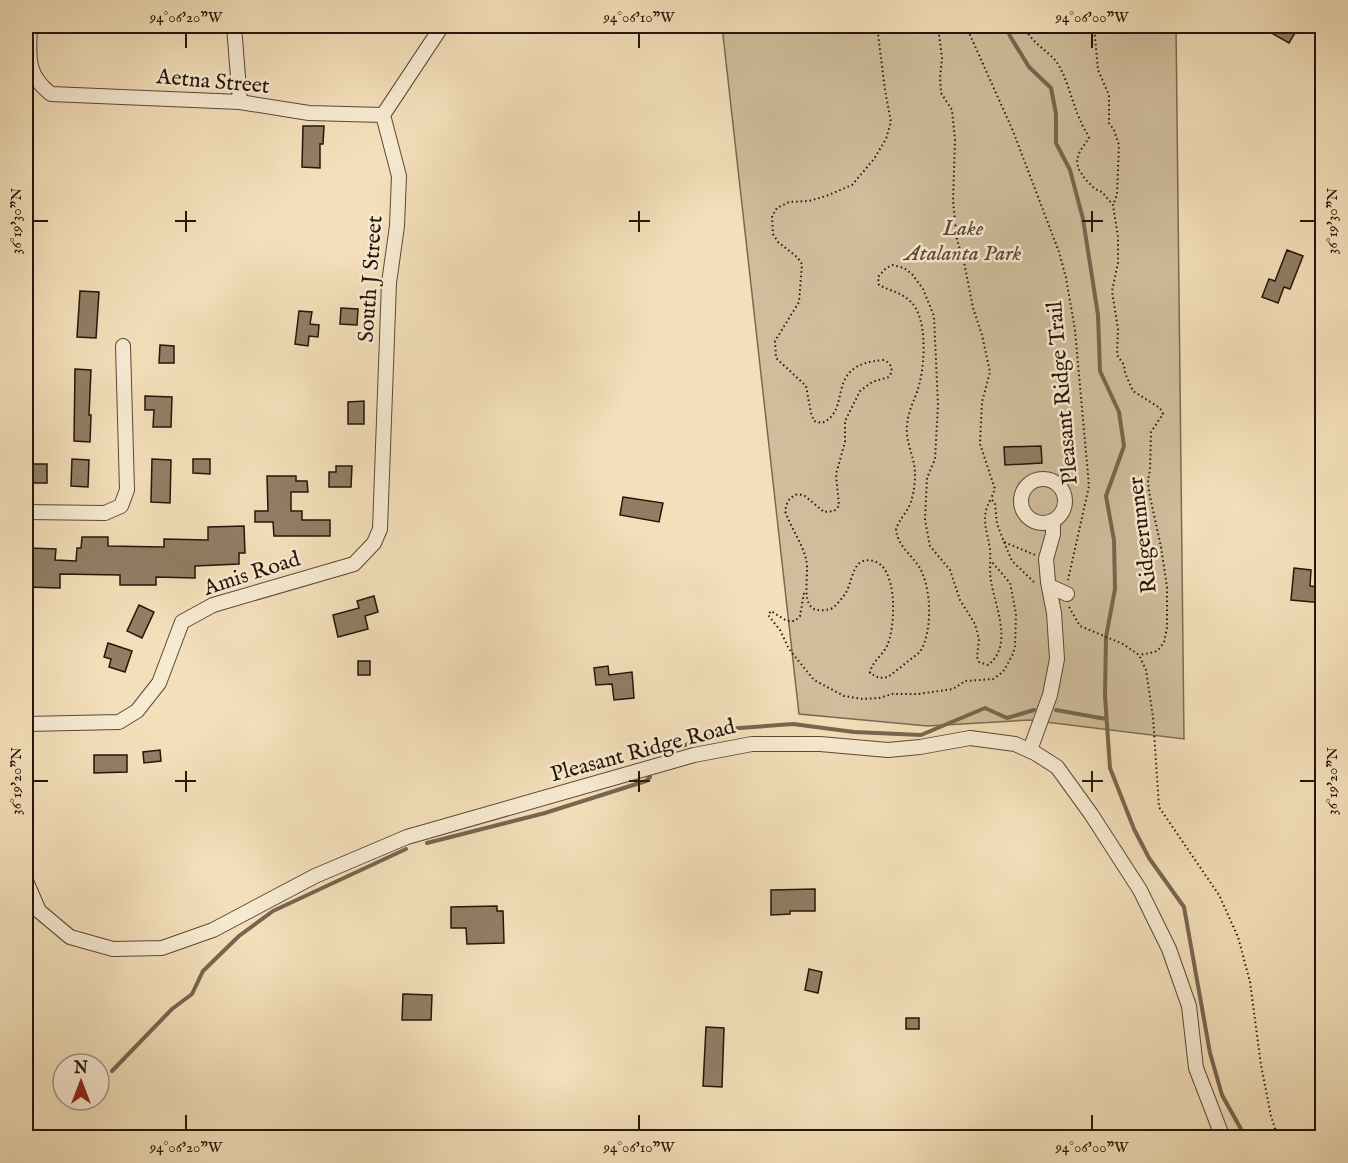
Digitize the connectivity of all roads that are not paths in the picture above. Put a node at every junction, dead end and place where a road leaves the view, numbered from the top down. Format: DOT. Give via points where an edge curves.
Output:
graph roads {
  1 [pos="30,26"];
  2 [pos="234,26"];
  3 [pos="442,26"];
  4 [pos="240,102"];
  5 [pos="383,115"];
  6 [pos="123,346"];
  7 [pos="26,512"];
  8 [pos="1053,521"];
  9 [pos="366,553"];
  10 [pos="1049,591"];
  11 [pos="1067,594"];
  12 [pos="26,724"];
  13 [pos="1030,750"];
  14 [pos="26,881"];
  15 [pos="1222,1137"];
  1 -- 4 [label="street, Aetna Street" via="32,74 51,94"];
  2 -- 4 [label="street"];
  3 -- 5 [label="street"];
  4 -- 5 [label="street, Aetna Street" via="309,114"];
  5 -- 9 [label="street, South J Street" via="399,176 389,283 380,529"];
  6 -- 7 [label="street" via="127,490 121,506 105,513"];
  8 -- 10 [label="street" via="1046,559"];
  9 -- 12 [label="street, Amis Road" via="354,564 213,605 182,622 159,683 137,711 119,722"];
  10 -- 11 [label="street"];
  10 -- 13 [label="street" via="1057,659 1050,695"];
  13 -- 14 [label="street, Pleasant Ridge Road" via="970,738 888,750 752,744 694,755 407,837 315,876 213,930 162,948 113,950 70,937 39,911"];
  13 -- 15 [label="street, Pleasant Ridge Road" via="1057,767 1145,900 1169,949 1189,1006 1196,1068"];
}
